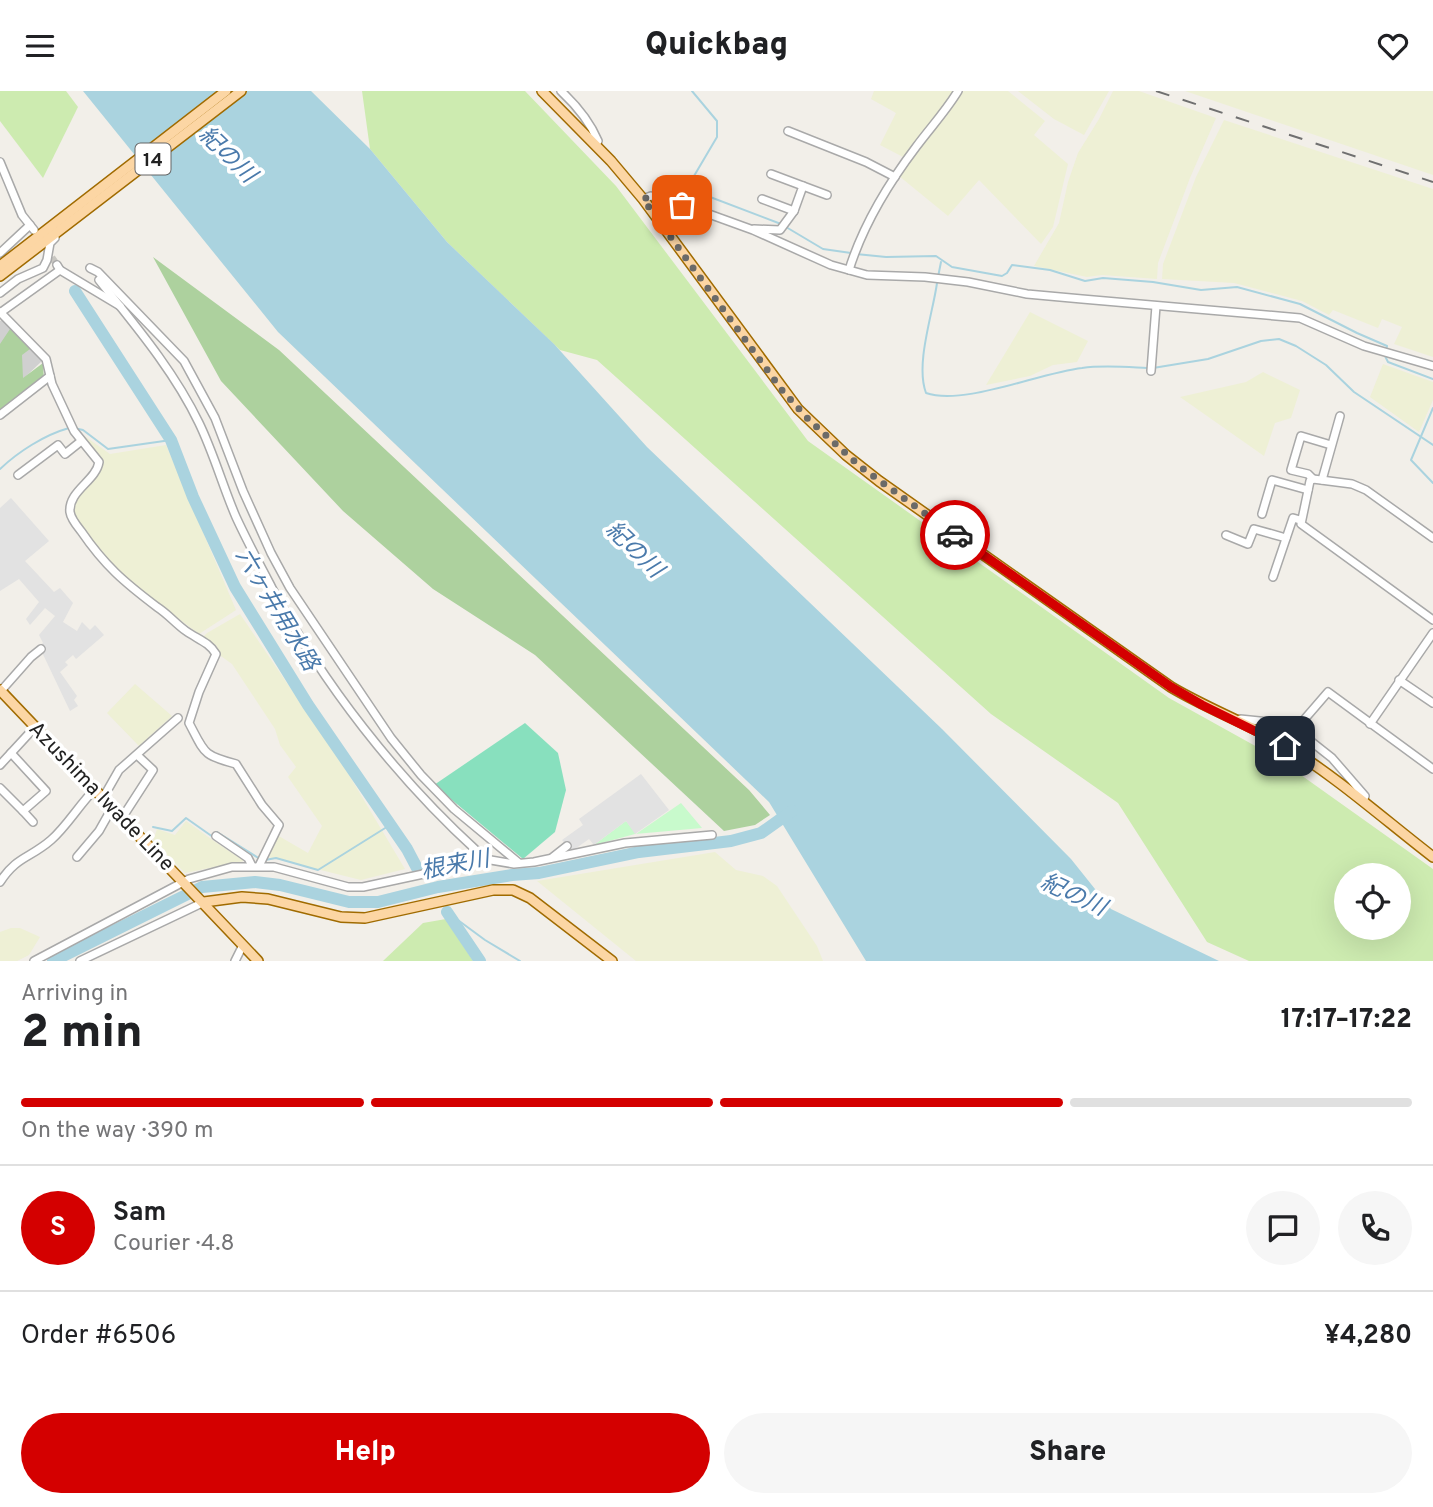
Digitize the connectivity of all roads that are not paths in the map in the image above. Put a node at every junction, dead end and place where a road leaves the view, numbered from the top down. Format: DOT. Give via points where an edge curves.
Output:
graph roads {
  1 [pos="226,91"];
  2 [pos="240,91"];
  3 [pos="542,91"];
  4 [pos="561,91"];
  5 [pos="958,91"];
  6 [pos="788,131"];
  7 [pos="596,145"];
  8 [pos="0,162"];
  9 [pos="771,174"];
  10 [pos="895,177"];
  11 [pos="803,186"];
  12 [pos="827,195"];
  13 [pos="643,199"];
  14 [pos="762,199"];
  15 [pos="794,211"];
  16 [pos="62,224"];
  17 [pos="753,230"];
  18 [pos="0,253"];
  19 [pos="0,266"];
  20 [pos="850,266"];
  21 [pos="0,276"];
  22 [pos="0,293"];
  23 [pos="121,306"];
  24 [pos="1156,306"];
  25 [pos="0,312"];
  26 [pos="1433,366"];
  27 [pos="1151,371"];
  28 [pos="50,376"];
  29 [pos="0,415"];
  30 [pos="1340,416"];
  31 [pos="80,442"];
  32 [pos="1331,445"];
  33 [pos="18,475"];
  34 [pos="1317,480"];
  35 [pos="1308,490"];
  36 [pos="1262,514"];
  37 [pos="1300,520"];
  38 [pos="1226,535"];
  39 [pos="1286,538"];
  40 [pos="1433,538"];
  41 [pos="1273,577"];
  42 [pos="1433,620"];
  43 [pos="1433,633"];
  44 [pos="41,649"];
  45 [pos="1399,680"];
  46 [pos="0,691"];
  47 [pos="1433,703"];
  48 [pos="178,718"];
  49 [pos="1237,721"];
  50 [pos="1370,723"];
  51 [pos="35,727"];
  52 [pos="1296,729"];
  53 [pos="11,753"];
  54 [pos="137,755"];
  55 [pos="0,765"];
  56 [pos="1433,769"];
  57 [pos="0,788"];
  58 [pos="95,789"];
  59 [pos="103,798"];
  60 [pos="1363,802"];
  61 [pos="113,808"];
  62 [pos="23,811"];
  63 [pos="122,818"];
  64 [pos="33,822"];
  65 [pos="712,835"];
  66 [pos="216,836"];
  67 [pos="567,846"];
  68 [pos="77,856"];
  69 [pos="1433,857"];
  70 [pos="479,858"];
  71 [pos="552,858"];
  72 [pos="519,863"];
  73 [pos="255,866"];
  74 [pos="0,882"];
  75 [pos="186,883"];
  76 [pos="201,899"];
  77 [pos="243,945"];
  78 [pos="34,961"];
  79 [pos="80,961"];
  80 [pos="235,961"];
  81 [pos="258,961"];
  82 [pos="612,961"];
  1 -- 16 [label="main road, 14"];
  2 -- 16 [label="main road, 14"];
  3 -- 7 [label="main road"];
  4 -- 7 [label="street" via="594,134"];
  5 -- 10 [label="street"];
  6 -- 10 [label="street"];
  7 -- 13 [label="main road"];
  8 -- 18 [label="street" via="32,228"];
  9 -- 11 [label="street"];
  10 -- 20 [label="street" via="863,231"];
  11 -- 12 [label="street"];
  11 -- 15 [label="street"];
  13 -- 17 [label="street" via="651,196"];
  13 -- 49 [label="main road" via="781,389 846,455 1171,687"];
  14 -- 15 [label="street"];
  15 -- 17 [label="street" via="780,230"];
  16 -- 19 [label="main road, 14"];
  16 -- 21 [label="main road, 14"];
  16 -- 22 [label="street" via="43,268"];
  17 -- 20 [label="street" via="831,265"];
  20 -- 24 [label="street" via="867,275 925,277 1027,294"];
  23 -- 25 [label="street" via="59,268"];
  23 -- 70 [label="street" via="199,423 236,517 307,650 405,779"];
  23 -- 72 [label="street" via="90,268 184,361 215,418 271,553 391,738 454,809"];
  24 -- 26 [label="street" via="1300,318 1364,346"];
  24 -- 27 [label="street"];
  25 -- 28 [label="street" via="46,359"];
  28 -- 29 [label="street"];
  28 -- 31 [label="street"];
  30 -- 32 [label="street"];
  31 -- 33 [label="street" via="65,454 58,445"];
  31 -- 73 [label="street" via="99,463 72,502 74,521 117,576 186,631 211,645 216,654 189,723 204,752 236,764 279,825"];
  32 -- 34 [label="street"];
  32 -- 34 [label="street" via="1301,436 1291,470"];
  34 -- 35 [label="street" via="1310,481"];
  34 -- 40 [label="street" via="1366,490"];
  35 -- 36 [label="street" via="1272,480"];
  35 -- 37 [label="street"];
  37 -- 39 [label="street" via="1293,518"];
  37 -- 42 [label="street"];
  38 -- 39 [label="street" via="1248,544 1254,529"];
  39 -- 41 [label="street"];
  43 -- 45 [label="street"];
  44 -- 46 [label="street"];
  45 -- 47 [label="street"];
  45 -- 50 [label="street"];
  46 -- 51 [label="main road, Azushima Iwade Line"];
  48 -- 54 [label="street"];
  49 -- 52 [label="street" via="1289,724"];
  49 -- 60 [label="main road" via="1285,746"];
  50 -- 52 [label="street" via="1328,692"];
  50 -- 56 [label="street"];
  51 -- 53 [label="street"];
  51 -- 58 [label="main road, Azushima Iwade Line"];
  52 -- 60 [label="street" via="1332,758 1365,796"];
  53 -- 55 [label="street"];
  53 -- 62 [label="street" via="46,791"];
  54 -- 59 [label="street" via="119,770"];
  54 -- 63 [label="street" via="153,770"];
  57 -- 62 [label="street"];
  58 -- 59 [label="main road, Azushima Iwade Line"];
  58 -- 74 [label="street" via="53,839 18,860"];
  59 -- 61 [label="main road, Azushima Iwade Line"];
  60 -- 69 [label="main road"];
  61 -- 63 [label="main road, Azushima Iwade Line"];
  61 -- 68 [label="street"];
  62 -- 64 [label="street"];
  63 -- 75 [label="main road, Azushima Iwade Line"];
  65 -- 71 [label="street" via="625,843"];
  66 -- 73 [label="street"];
  67 -- 71 [label="street"];
  70 -- 72 [label="street"];
  70 -- 73 [label="street" via="363,887"];
  71 -- 72 [label="street"];
  73 -- 75 [label="street" via="232,867"];
  75 -- 76 [label="main road, Azushima Iwade Line"];
  75 -- 78 [label="street"];
  76 -- 77 [label="main road, Azushima Iwade Line"];
  76 -- 79 [label="street"];
  76 -- 82 [label="main road" via="268,899 341,917 365,918 493,890 513,890"];
  77 -- 80 [label="street"];
  77 -- 81 [label="main road, Azushima Iwade Line"];
}
